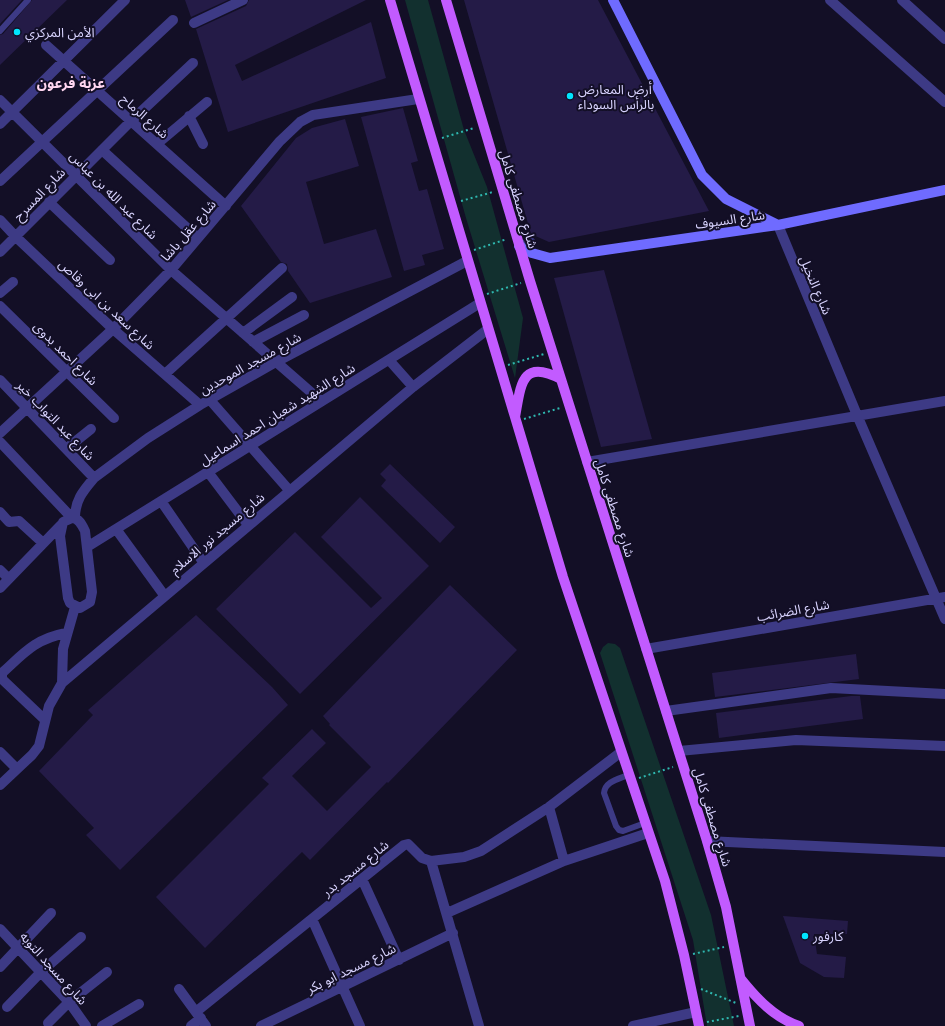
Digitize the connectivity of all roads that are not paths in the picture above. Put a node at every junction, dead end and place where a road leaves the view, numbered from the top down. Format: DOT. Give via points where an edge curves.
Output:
graph roads {
  1 [pos="28,0"];
  2 [pos="243,0"];
  3 [pos="390,0"];
  4 [pos="446,0"];
  5 [pos="614,0"];
  6 [pos="830,0"];
  7 [pos="902,0"];
  8 [pos="122,1"];
  9 [pos="173,20"];
  10 [pos="194,23"];
  11 [pos="0,30"];
  12 [pos="945,39"];
  13 [pos="46,45"];
  14 [pos="64,62"];
  15 [pos="193,63"];
  16 [pos="96,90"];
  17 [pos="418,99"];
  18 [pos="0,100"];
  19 [pos="207,102"];
  20 [pos="945,102"];
  21 [pos="12,112"];
  22 [pos="189,116"];
  23 [pos="131,121"];
  24 [pos="0,124"];
  25 [pos="42,142"];
  26 [pos="157,144"];
  27 [pos="203,144"];
  28 [pos="102,150"];
  29 [pos="76,175"];
  30 [pos="0,181"];
  31 [pos="945,190"];
  32 [pos="49,202"];
  33 [pos="226,206"];
  34 [pos="0,220"];
  35 [pos="778,225"];
  36 [pos="16,237"];
  37 [pos="198,238"];
  38 [pos="532,241"];
  39 [pos="518,242"];
  40 [pos="0,252"];
  41 [pos="466,257"];
  42 [pos="110,260"];
  43 [pos="282,268"];
  44 [pos="171,270"];
  45 [pos="13,282"];
  46 [pos="0,293"];
  47 [pos="292,297"];
  48 [pos="479,300"];
  49 [pos="0,306"];
  50 [pos="304,314"];
  51 [pos="226,319"];
  52 [pos="113,328"];
  53 [pos="488,329"];
  54 [pos="242,333"];
  55 [pos="253,342"];
  56 [pos="389,360"];
  57 [pos="276,362"];
  58 [pos="66,372"];
  59 [pos="165,374"];
  60 [pos="0,380"];
  61 [pos="561,380"];
  62 [pos="414,387"];
  63 [pos="210,400"];
  64 [pos="321,401"];
  65 [pos="945,401"];
  66 [pos="200,406"];
  67 [pos="26,408"];
  68 [pos="856,415"];
  69 [pos="114,418"];
  70 [pos="515,420"];
  71 [pos="91,429"];
  72 [pos="0,433"];
  73 [pos="0,442"];
  74 [pos="250,446"];
  75 [pos="66,450"];
  76 [pos="587,462"];
  77 [pos="208,472"];
  78 [pos="94,478"];
  79 [pos="289,490"];
  80 [pos="161,501"];
  81 [pos="0,512"];
  82 [pos="73,518"];
  83 [pos="61,525"];
  84 [pos="248,525"];
  85 [pos="116,529"];
  86 [pos="43,543"];
  87 [pos="87,547"];
  88 [pos="203,562"];
  89 [pos="0,570"];
  90 [pos="8,578"];
  91 [pos="0,588"];
  92 [pos="164,595"];
  93 [pos="940,597"];
  94 [pos="75,607"];
  95 [pos="945,619"];
  96 [pos="66,633"];
  97 [pos="646,649"];
  98 [pos="1,676"];
  99 [pos="62,682"];
  100 [pos="945,694"];
  101 [pos="666,711"];
  102 [pos="45,720"];
  103 [pos="945,746"];
  104 [pos="679,751"];
  105 [pos="0,752"];
  106 [pos="621,752"];
  107 [pos="17,769"];
  108 [pos="629,778"];
  109 [pos="0,785"];
  110 [pos="549,806"];
  111 [pos="647,828"];
  112 [pos="707,841"];
  113 [pos="945,852"];
  114 [pos="431,861"];
  115 [pos="564,861"];
  116 [pos="362,879"];
  117 [pos="51,913"];
  118 [pos="447,913"];
  119 [pos="312,919"];
  120 [pos="0,929"];
  121 [pos="453,933"];
  122 [pos="81,937"];
  123 [pos="19,947"];
  124 [pos="399,960"];
  125 [pos="0,967"];
  126 [pos="41,972"];
  127 [pos="107,972"];
  128 [pos="740,977"];
  129 [pos="342,987"];
  130 [pos="179,989"];
  131 [pos="69,1002"];
  132 [pos="139,1004"];
  133 [pos="8,1007"];
  134 [pos="696,1012"];
  135 [pos="201,1018"];
  136 [pos="48,1023"];
  137 [pos="787,1024"];
  138 [pos="699,1025"];
  139 [pos="86,1026"];
  140 [pos="102,1026"];
  141 [pos="191,1026"];
  142 [pos="261,1026"];
  143 [pos="360,1026"];
  144 [pos="479,1026"];
  145 [pos="633,1026"];
  146 [pos="750,1026"];
  147 [pos="799,1026"];
  1 -- 11 [label="lane"];
  2 -- 10 [label="street"];
  3 -- 17 [label="main road"];
  4 -- 39 [label="main road, شارع مصطفى كامل"];
  5 -- 35 [label="main road" via="702,175 726,199"];
  6 -- 20 [label="street"];
  7 -- 12 [label="street"];
  8 -- 14 [label="street"];
  9 -- 16 [label="street"];
  13 -- 14 [label="street, شارع الرماح"];
  14 -- 16 [label="street, شارع الرماح"];
  14 -- 21 [label="street"];
  15 -- 23 [label="street, شارع المسرح"];
  16 -- 23 [label="street, شارع الرماح"];
  16 -- 25 [label="street"];
  17 -- 33 [label="street, شارع عقل باشا" via="314,116 300,122 280,141"];
  17 -- 41 [label="main road"];
  18 -- 21 [label="street, شارع عبد الله بن عباس"];
  19 -- 22 [label="street"];
  21 -- 24 [label="street"];
  21 -- 25 [label="street, شارع عبد الله بن عباس"];
  22 -- 26 [label="street"];
  22 -- 27 [label="street"];
  23 -- 26 [label="street, شارع الرماح"];
  23 -- 28 [label="street, شارع المسرح"];
  25 -- 29 [label="street, شارع عبد الله بن عباس"];
  25 -- 30 [label="street"];
  26 -- 33 [label="street, شارع الرماح"];
  28 -- 29 [label="street, شارع المسرح"];
  28 -- 37 [label="street"];
  29 -- 32 [label="street, شارع المسرح"];
  29 -- 44 [label="street, شارع عبد الله بن عباس"];
  31 -- 35 [label="main road, شارع السيوف"];
  32 -- 36 [label="street, شارع المسرح"];
  32 -- 42 [label="street"];
  33 -- 37 [label="street, شارع عقل باشا"];
  34 -- 36 [label="street, شارع سعد بن ابى وقاص"];
  35 -- 39 [label="main road, شارع السيوف" via="550,258 532,253"];
  35 -- 68 [label="street, شارع النخيل"];
  36 -- 40 [label="street, شارع المسرح"];
  36 -- 52 [label="street, شارع سعد بن ابى وقاص"];
  37 -- 44 [label="street, شارع عقل باشا"];
  38 -- 39 [label="lane"];
  39 -- 61 [label="main road, شارع مصطفى كامل"];
  41 -- 48 [label="main road"];
  41 -- 57 [label="street, شارع مسجد الموحدين"];
  43 -- 51 [label="street"];
  44 -- 51 [label="street, شارع عبد الله بن عباس"];
  44 -- 52 [label="street, شارع عقل باشا"];
  45 -- 46 [label="street"];
  47 -- 54 [label="street"];
  48 -- 53 [label="main road"];
  48 -- 56 [label="street, شارع الشهيد شعبان احمد اسماعيل"];
  49 -- 58 [label="street, شارع احمد بدوى"];
  50 -- 55 [label="street"];
  51 -- 54 [label="street, شارع عبد الله بن عباس"];
  51 -- 59 [label="street"];
  52 -- 58 [label="street, شارع عقل باشا"];
  52 -- 59 [label="street, شارع سعد بن ابى وقاص"];
  53 -- 62 [label="street, شارع مسجد نور الاسلام"];
  53 -- 70 [label="main road"];
  54 -- 55 [label="street, شارع عبد الله بن عباس"];
  55 -- 57 [label="street, شارع عبد الله بن عباس"];
  56 -- 62 [label="street"];
  56 -- 64 [label="street, شارع الشهيد شعبان احمد اسماعيل"];
  57 -- 63 [label="street, شارع مسجد الموحدين"];
  57 -- 64 [label="street, شارع عبد الله بن عباس"];
  58 -- 67 [label="street, شارع عقل باشا"];
  58 -- 69 [label="street, شارع احمد بدوى"];
  59 -- 66 [label="street, شارع سعد بن ابى وقاص"];
  60 -- 67 [label="street, شارع عبد التواب خير"];
  61 -- 70 [label="main road" via="543,371 529,375 522,385"];
  61 -- 76 [label="main road, شارع مصطفى كامل"];
  62 -- 79 [label="street, شارع مسجد نور الاسلام"];
  63 -- 66 [label="street, شارع مسجد الموحدين"];
  63 -- 74 [label="street"];
  64 -- 74 [label="street, شارع الشهيد شعبان احمد اسماعيل"];
  65 -- 68 [label="street"];
  66 -- 78 [label="street, شارع مسجد الموحدين" via="148,438"];
  67 -- 72 [label="street, شارع عقل باشا"];
  67 -- 75 [label="street, شارع عبد التواب خير"];
  68 -- 76 [label="street"];
  68 -- 93 [label="street, شارع النخيل"];
  70 -- 106 [label="main road" via="563,577"];
  71 -- 75 [label="street"];
  73 -- 82 [label="street"];
  74 -- 77 [label="street, شارع الشهيد شعبان احمد اسماعيل"];
  74 -- 79 [label="street"];
  75 -- 78 [label="street, شارع عبد التواب خير"];
  76 -- 97 [label="main road, شارع مصطفى كامل"];
  77 -- 80 [label="street, شارع الشهيد شعبان احمد اسماعيل"];
  77 -- 84 [label="street"];
  78 -- 82 [label="street, شارع مسجد الموحدين" via="80,493"];
  79 -- 84 [label="street, شارع مسجد نور الاسلام"];
  80 -- 85 [label="street, شارع الشهيد شعبان احمد اسماعيل"];
  80 -- 88 [label="street"];
  81 -- 86 [label="street" via="9,522 19,521"];
  82 -- 83 [label="street" via="67,519"];
  82 -- 87 [label="street" via="82,523"];
  83 -- 86 [label="street"];
  83 -- 94 [label="street" via="60,536 68,598"];
  84 -- 88 [label="street, شارع مسجد نور الاسلام"];
  85 -- 87 [label="street, شارع الشهيد شعبان احمد اسماعيل"];
  85 -- 92 [label="street"];
  86 -- 90 [label="street"];
  87 -- 94 [label="street" via="92,597 86,606"];
  88 -- 92 [label="street, شارع مسجد نور الاسلام"];
  89 -- 90 [label="street"];
  90 -- 91 [label="street"];
  92 -- 99 [label="street, شارع مسجد نور الاسلام"];
  93 -- 95 [label="street, شارع النخيل"];
  93 -- 97 [label="street, شارع الضرائب"];
  94 -- 96 [label="street"];
  96 -- 98 [label="street" via="44,638 34,644"];
  96 -- 99 [label="street"];
  97 -- 101 [label="main road, شارع مصطفى كامل"];
  98 -- 102 [label="street"];
  99 -- 102 [label="street, شارع مسجد نور الاسلام" via="54,694"];
  100 -- 101 [label="street" via="831,688"];
  101 -- 104 [label="main road, شارع مصطفى كامل"];
  102 -- 107 [label="street, شارع مسجد نور الاسلام" via="39,746"];
  103 -- 104 [label="street" via="796,740"];
  104 -- 112 [label="main road, شارع مصطفى كامل"];
  105 -- 107 [label="street"];
  106 -- 108 [label="main road"];
  106 -- 110 [label="street"];
  107 -- 109 [label="street, شارع مسجد نور الاسلام"];
  108 -- 111 [label="main road"];
  108 -- 111 [label="lane" via="608,784 605,788 604,793 613,819 621,831"];
  110 -- 114 [label="street" via="480,851 464,857"];
  110 -- 115 [label="street"];
  111 -- 115 [label="street"];
  111 -- 134 [label="main road" via="666,881"];
  112 -- 113 [label="street"];
  112 -- 128 [label="main road, شارع مصطفى كامل" via="726,907"];
  114 -- 116 [label="street, شارع مسجد بدر" via="422,858 407,844"];
  114 -- 118 [label="street"];
  115 -- 118 [label="street"];
  116 -- 119 [label="street, شارع مسجد بدر"];
  116 -- 124 [label="street"];
  117 -- 123 [label="street"];
  118 -- 121 [label="street"];
  119 -- 129 [label="street"];
  119 -- 135 [label="street, شارع مسجد بدر"];
  120 -- 123 [label="street, شارع مسجد التوبه"];
  121 -- 124 [label="street, شارع مسجد ابو بكر"];
  121 -- 144 [label="street"];
  122 -- 126 [label="street"];
  123 -- 125 [label="street"];
  123 -- 126 [label="street, شارع مسجد التوبه"];
  124 -- 129 [label="street, شارع مسجد ابو بكر"];
  126 -- 131 [label="street, شارع مسجد التوبه"];
  126 -- 133 [label="street"];
  127 -- 131 [label="street"];
  128 -- 137 [label="main road" via="758,998"];
  128 -- 146 [label="main road, شارع مصطفى كامل"];
  129 -- 142 [label="street, شارع مسجد ابو بكر"];
  129 -- 143 [label="street"];
  130 -- 135 [label="street"];
  131 -- 136 [label="street"];
  131 -- 139 [label="street, شارع مسجد التوبه"];
  132 -- 140 [label="street"];
  134 -- 138 [label="main road"];
  134 -- 145 [label="street"];
  135 -- 141 [label="street, شارع مسجد بدر"];
  137 -- 147 [label="main road"];
}
